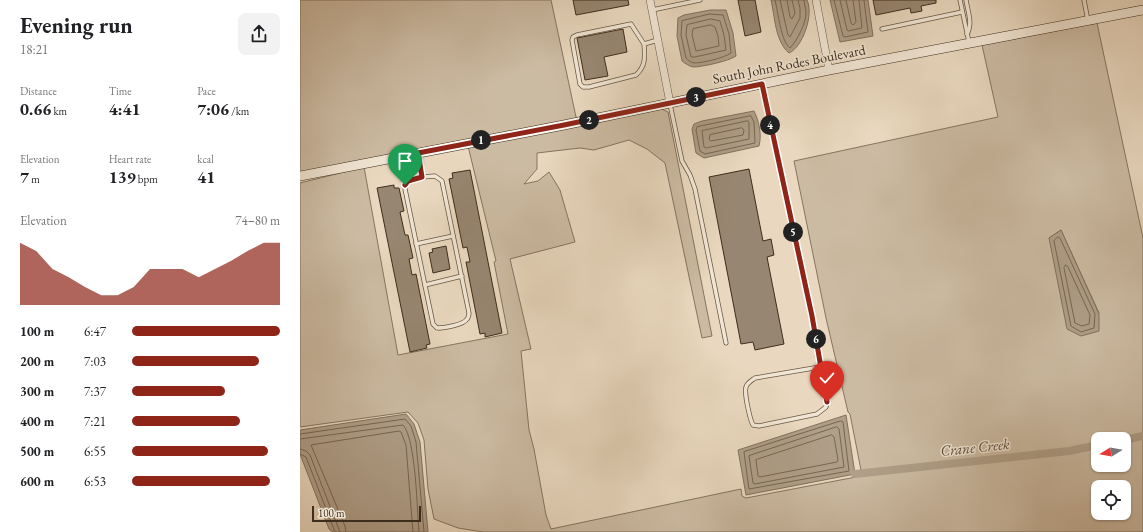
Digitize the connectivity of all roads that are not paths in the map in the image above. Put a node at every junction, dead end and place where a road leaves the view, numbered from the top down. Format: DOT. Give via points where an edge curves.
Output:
graph roads {
  1 [pos="650,0"];
  2 [pos="700,0"];
  3 [pos="816,0"];
  4 [pos="960,0"];
  5 [pos="966,0"];
  6 [pos="1084,0"];
  7 [pos="652,10"];
  8 [pos="1143,10"];
  9 [pos="962,12"];
  10 [pos="1088,21"];
  11 [pos="882,29"];
  12 [pos="968,39"];
  13 [pos="658,40"];
  14 [pos="644,44"];
  15 [pos="829,70"];
  16 [pos="762,84"];
  17 [pos="670,103"];
  18 [pos="418,153"];
  19 [pos="300,176"];
  20 [pos="422,177"];
  21 [pos="453,236"];
  22 [pos="416,244"];
  23 [pos="462,276"];
  24 [pos="425,285"];
  25 [pos="726,343"];
  26 [pos="820,367"];
  1 -- 7 [label="street"];
  2 -- 7 [label="lane"];
  3 -- 15 [label="street"];
  4 -- 9 [label="lane"];
  5 -- 12 [label="lane" via="971,24"];
  6 -- 10 [label="lane"];
  7 -- 13 [label="street"];
  8 -- 10 [label="main road, South John Rodes Boulevard"];
  9 -- 11 [label="lane"];
  9 -- 12 [label="lane"];
  10 -- 12 [label="main road, South John Rodes Boulevard"];
  12 -- 15 [label="main road, South John Rodes Boulevard"];
  13 -- 14 [label="lane"];
  13 -- 17 [label="street"];
  14 -- 14 [label="lane" via="630,24 573,37 580,84 589,87 636,75 642,69 645,60"];
  15 -- 16 [label="main road, South John Rodes Boulevard"];
  16 -- 17 [label="main road, South John Rodes Boulevard"];
  16 -- 26 [label="lane" via="812,316"];
  17 -- 18 [label="main road, South John Rodes Boulevard"];
  17 -- 25 [label="lane" via="682,161 695,189"];
  18 -- 19 [label="main road, South John Rodes Boulevard"];
  18 -- 20 [label="lane"];
  20 -- 21 [label="lane" via="435,176 442,181"];
  20 -- 22 [label="lane" via="408,181 405,189"];
  21 -- 22 [label="lane"];
  21 -- 23 [label="lane"];
  22 -- 24 [label="lane"];
  23 -- 24 [label="lane"];
  23 -- 24 [label="lane" via="468,319 442,328 437,328 433,324"];
  26 -- 26 [label="lane" via="827,402 823,411 759,426 753,425 746,393 746,386 750,381"];
}
